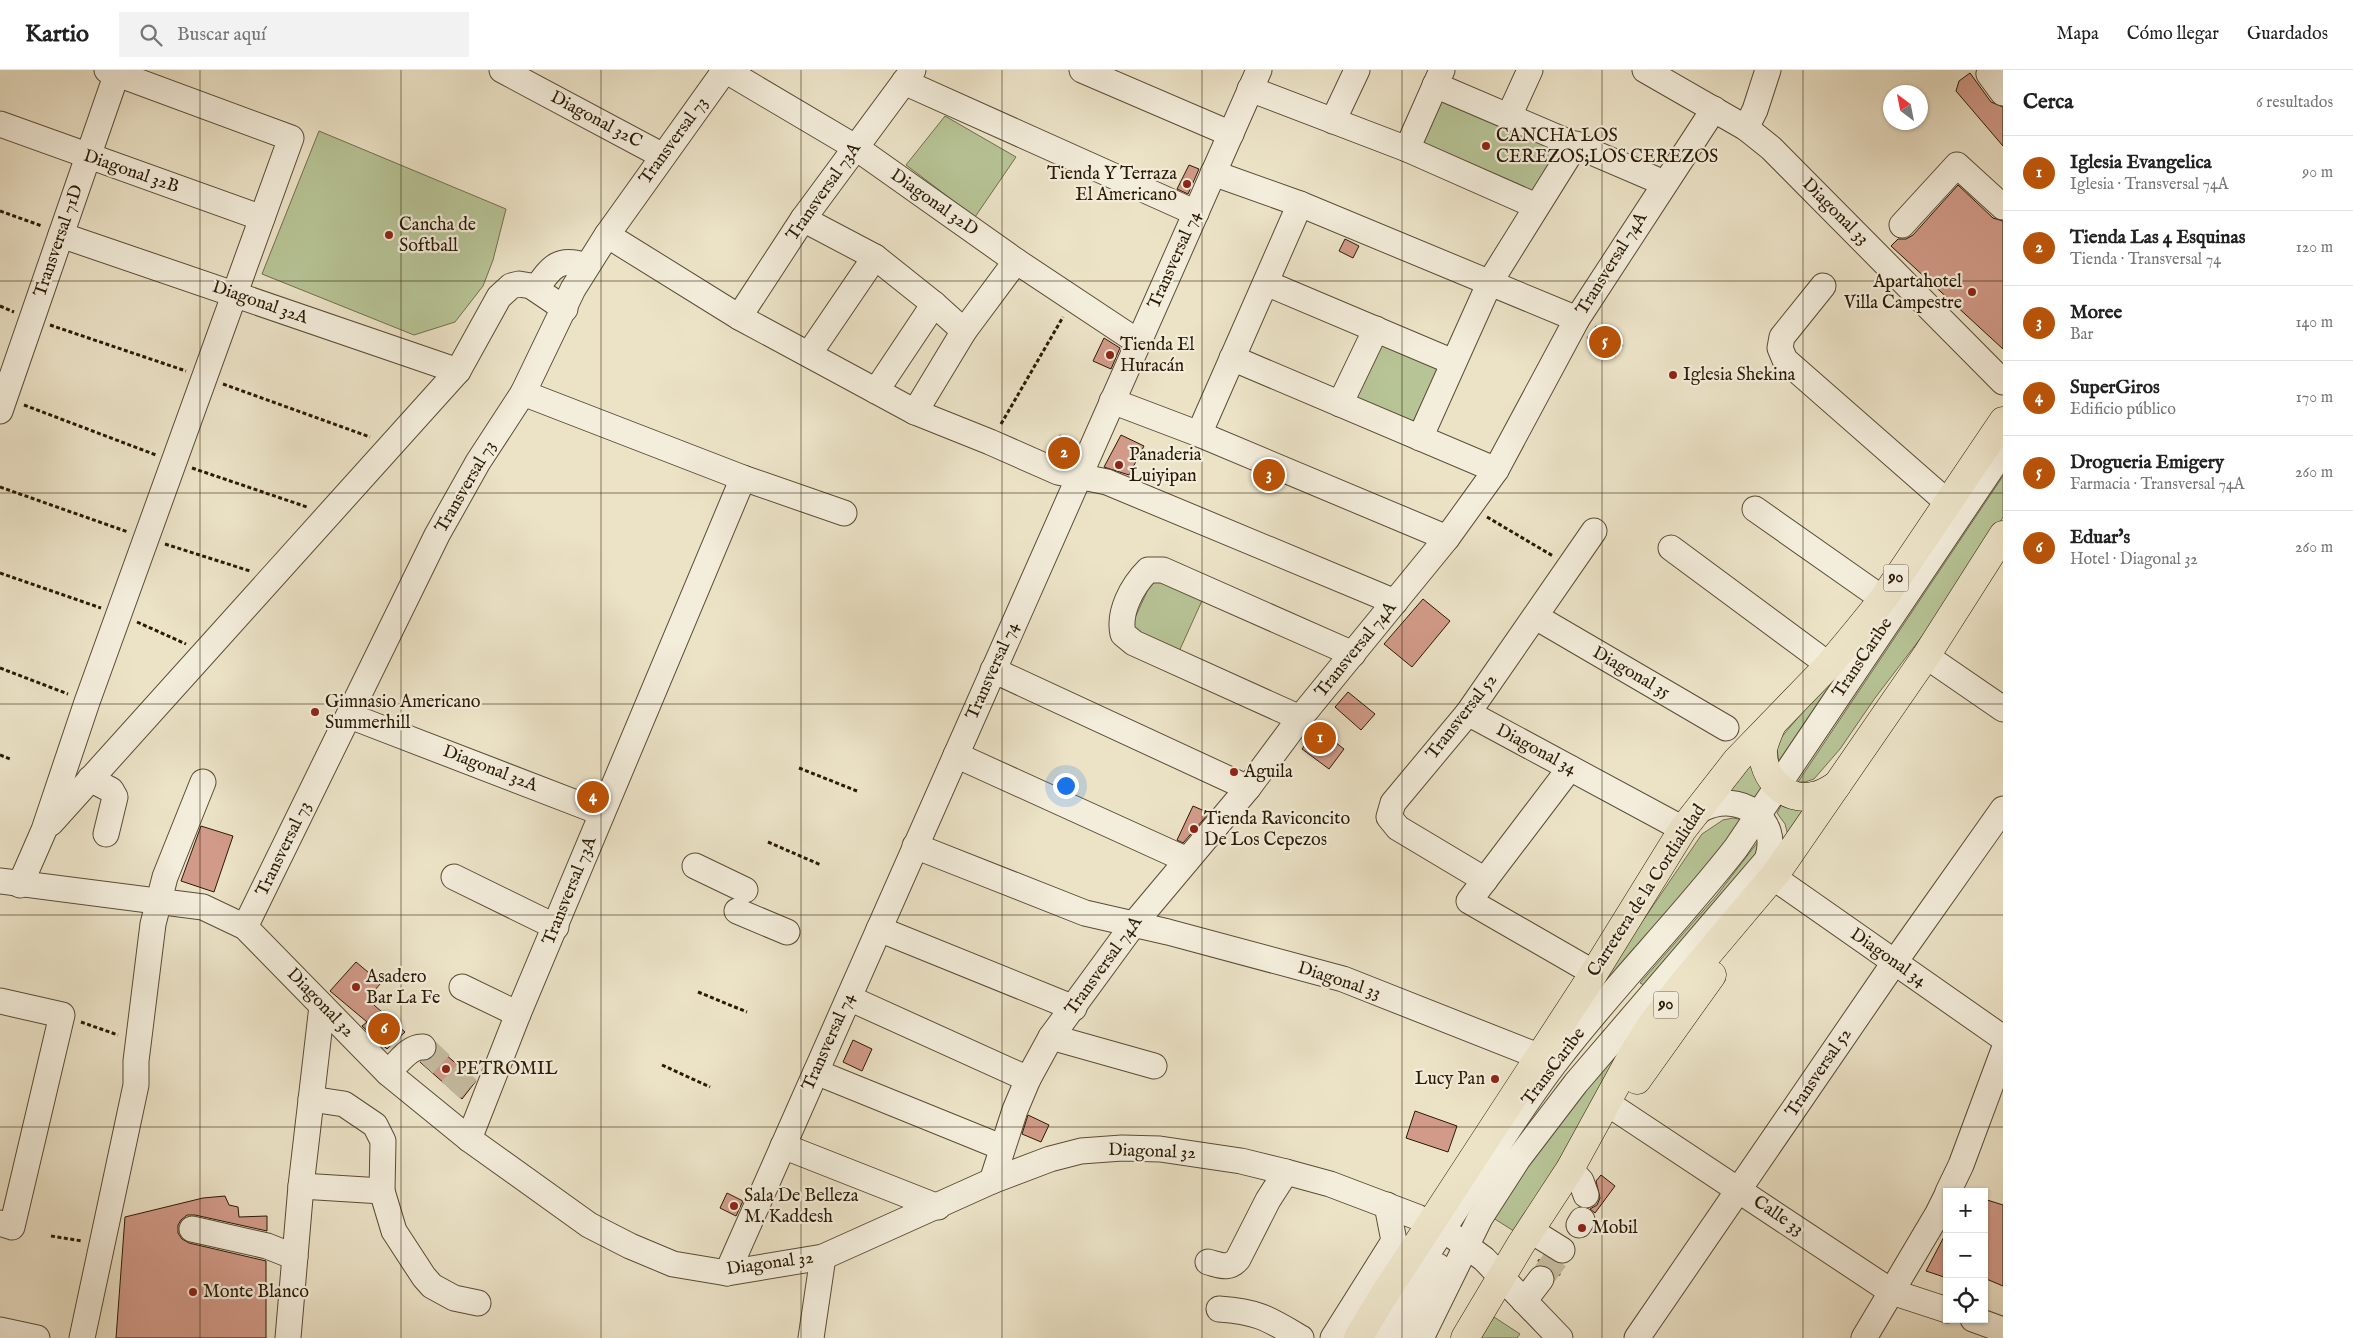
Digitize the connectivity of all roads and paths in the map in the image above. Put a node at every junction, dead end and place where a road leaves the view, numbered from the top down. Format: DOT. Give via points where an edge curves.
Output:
graph roads {
  1 [pos="502,70"];
  2 [pos="725,70"];
  3 [pos="1082,70"];
  4 [pos="1357,70"];
  5 [pos="1530,70"];
  6 [pos="1645,70"];
  7 [pos="1768,70"];
  8 [pos="1992,70"];
  9 [pos="114,71"];
  10 [pos="908,76"];
  11 [pos="1438,77"];
  12 [pos="1255,80"];
  13 [pos="2003,93"];
  14 [pos="1714,109"];
  15 [pos="1510,116"];
  16 [pos="1333,121"];
  17 [pos="0,124"];
  18 [pos="1746,128"];
  19 [pos="1230,134"];
  20 [pos="1576,144"];
  21 [pos="855,147"];
  22 [pos="1407,149"];
  23 [pos="88,156"];
  24 [pos="663,156"];
  25 [pos="1213,173"];
  26 [pos="1664,183"];
  27 [pos="1300,204"];
  28 [pos="1536,206"];
  29 [pos="2003,207"];
  30 [pos="0,211"];
  31 [pos="1196,213"];
  32 [pos="262,218"];
  33 [pos="803,219"];
  34 [pos="1902,225"];
  35 [pos="52,231"];
  36 [pos="607,235"];
  37 [pos="875,257"];
  38 [pos="1016,261"];
  39 [pos="586,266"];
  40 [pos="1490,282"];
  41 [pos="1266,283"];
  42 [pos="1823,286"];
  43 [pos="536,289"];
  44 [pos="235,294"];
  45 [pos="934,304"];
  46 [pos="565,309"];
  47 [pos="1067,311"];
  48 [pos="739,317"];
  49 [pos="1577,320"];
  50 [pos="1376,329"];
  51 [pos="964,331"];
  52 [pos="1138,342"];
  53 [pos="809,354"];
  54 [pos="1232,358"];
  55 [pos="1453,362"];
  56 [pos="458,371"];
  57 [pos="2003,382"];
  58 [pos="876,391"];
  59 [pos="523,393"];
  60 [pos="1112,401"];
  61 [pos="1340,404"];
  62 [pos="0,411"];
  63 [pos="915,412"];
  64 [pos="2003,421"];
  65 [pos="996,432"];
  66 [pos="1199,434"];
  67 [pos="1420,438"];
  68 [pos="2003,451"];
  69 [pos="2003,469"];
  70 [pos="1496,470"];
  71 [pos="1079,477"];
  72 [pos="743,478"];
  73 [pos="1947,502"];
  74 [pos="1469,507"];
  75 [pos="1755,509"];
  76 [pos="844,513"];
  77 [pos="1594,531"];
  78 [pos="2003,535"];
  79 [pos="1447,538"];
  80 [pos="1671,548"];
  81 [pos="1570,566"];
  82 [pos="1883,598"];
  83 [pos="1395,602"];
  84 [pos="1536,617"];
  85 [pos="1353,654"];
  86 [pos="1926,656"];
  87 [pos="1828,665"];
  88 [pos="0,668"];
  89 [pos="993,670"];
  90 [pos="88,702"];
  91 [pos="2003,708"];
  92 [pos="1468,713"];
  93 [pos="350,716"];
  94 [pos="1300,718"];
  95 [pos="1772,723"];
  96 [pos="1726,728"];
  97 [pos="0,755"];
  98 [pos="956,755"];
  99 [pos="10,759"];
  100 [pos="800,768"];
  101 [pos="1570,768"];
  102 [pos="90,779"];
  103 [pos="203,782"];
  104 [pos="1837,785"];
  105 [pos="1248,788"];
  106 [pos="1782,790"];
  107 [pos="857,791"];
  108 [pos="2003,809"];
  109 [pos="602,813"];
  110 [pos="1761,819"];
  111 [pos="1683,829"];
  112 [pos="44,830"];
  113 [pos="106,834"];
  114 [pos="768,842"];
  115 [pos="915,846"];
  116 [pos="1187,860"];
  117 [pos="821,865"];
  118 [pos="695,866"];
  119 [pos="1775,874"];
  120 [pos="454,877"];
  121 [pos="1485,880"];
  122 [pos="10,883"];
  123 [pos="159,900"];
  124 [pos="1133,925"];
  125 [pos="556,927"];
  126 [pos="246,928"];
  127 [pos="879,929"];
  128 [pos="787,932"];
  129 [pos="1894,963"];
  130 [pos="1594,974"];
  131 [pos="462,987"];
  132 [pos="698,992"];
  133 [pos="848,998"];
  134 [pos="0,1001"];
  135 [pos="322,1006"];
  136 [pos="1074,1008"];
  137 [pos="747,1012"];
  138 [pos="518,1014"];
  139 [pos="62,1015"];
  140 [pos="1051,1037"];
  141 [pos="2003,1038"];
  142 [pos="138,1041"];
  143 [pos="424,1047"];
  144 [pos="2003,1052"];
  145 [pos="1538,1056"];
  146 [pos="662,1065"];
  147 [pos="1154,1066"];
  148 [pos="816,1072"];
  149 [pos="388,1073"];
  150 [pos="1028,1079"];
  151 [pos="710,1087"];
  152 [pos="469,1090"];
  153 [pos="311,1099"];
  154 [pos="1616,1109"];
  155 [pos="464,1134"];
  156 [pos="783,1146"];
  157 [pos="1001,1147"];
  158 [pos="1570,1169"];
  159 [pos="1286,1172"];
  160 [pos="992,1181"];
  161 [pos="301,1186"];
  162 [pos="1950,1188"];
  163 [pos="1740,1190"];
  164 [pos="382,1191"];
  165 [pos="1586,1195"];
  166 [pos="1943,1200"];
  167 [pos="1387,1205"];
  168 [pos="938,1207"];
  169 [pos="0,1223"];
  170 [pos="192,1228"];
  171 [pos="1530,1230"];
  172 [pos="1448,1234"];
  173 [pos="51,1236"];
  174 [pos="1569,1239"];
  175 [pos="102,1244"];
  176 [pos="295,1256"];
  177 [pos="823,1257"];
  178 [pos="1208,1262"];
  179 [pos="727,1273"];
  180 [pos="1501,1276"];
  181 [pos="1541,1279"];
  182 [pos="1892,1292"];
  183 [pos="1524,1301"];
  184 [pos="478,1303"];
  185 [pos="1219,1309"];
  186 [pos="1943,1309"];
  187 [pos="1984,1323"];
  188 [pos="0,1330"];
  189 [pos="2003,1330"];
  190 [pos="37,1338"];
  191 [pos="82,1338"];
  192 [pos="288,1338"];
  193 [pos="811,1338"];
  194 [pos="1301,1338"];
  195 [pos="1333,1338"];
  196 [pos="1358,1338"];
  197 [pos="1376,1338"];
  198 [pos="1399,1338"];
  199 [pos="1421,1338"];
  200 [pos="1465,1338"];
  201 [pos="1560,1338"];
  202 [pos="1637,1338"];
  203 [pos="1864,1338"];
  1 -- 24 [label="street, Diagonal 32C"];
  2 -- 21 [label="street, Diagonal 32D"];
  2 -- 24 [label="street, Transversal 73"];
  3 -- 19 [label="street"];
  4 -- 16 [label="street"];
  5 -- 15 [label="street"];
  6 -- 14 [label="street, Diagonal 33"];
  7 -- 18 [label="street"];
  8 -- 13 [label="street" via="1989,74"];
  9 -- 23 [label="street, Transversal 71D"];
  9 -- 32 [label="street" via="291,138"];
  10 -- 21 [label="street, Transversal 73A"];
  10 -- 31 [label="street"];
  11 -- 15 [label="street"];
  11 -- 22 [label="street"];
  12 -- 16 [label="street"];
  12 -- 19 [label="street, Transversal 74"];
  14 -- 18 [label="street, Diagonal 33"];
  14 -- 26 [label="street, Transversal 74A"];
  15 -- 20 [label="street"];
  16 -- 22 [label="street"];
  17 -- 23 [label="street, Diagonal 32B"];
  18 -- 57 [label="street, Diagonal 33" via="1772,148"];
  19 -- 25 [label="street, Transversal 74"];
  20 -- 26 [label="street"];
  20 -- 28 [label="street"];
  21 -- 33 [label="street, Transversal 73A"];
  21 -- 38 [label="street, Diagonal 32D"];
  22 -- 28 [label="street"];
  23 -- 32 [label="street, Diagonal 32B"];
  23 -- 35 [label="street, Transversal 71D"];
  24 -- 36 [label="street, Transversal 73"];
  25 -- 27 [label="street"];
  25 -- 31 [label="street, Transversal 74"];
  26 -- 49 [label="street, Transversal 74A"];
  27 -- 40 [label="street"];
  27 -- 41 [label="street"];
  28 -- 40 [label="street"];
  29 -- 34 [label="street" via="1957,165"];
  30 -- 35 [label="path"];
  31 -- 52 [label="street, Transversal 74"];
  32 -- 44 [label="street"];
  33 -- 37 [label="street"];
  33 -- 48 [label="street, Transversal 73A"];
  35 -- 44 [label="street, Diagonal 32A"];
  35 -- 62 [label="street, Transversal 71D"];
  36 -- 39 [label="street, Transversal 73"];
  36 -- 48 [label="street"];
  37 -- 45 [label="street"];
  37 -- 53 [label="street"];
  38 -- 51 [label="street"];
  38 -- 52 [label="street, Diagonal 32D"];
  39 -- 43 [label="street" via="575,262 559,264 547,273"];
  39 -- 46 [label="street, Transversal 73"];
  40 -- 49 [label="street"];
  40 -- 55 [label="street"];
  41 -- 50 [label="street"];
  41 -- 54 [label="street"];
  42 -- 73 [label="street" via="1782,337 1780,348 1784,360"];
  43 -- 46 [label="street"];
  43 -- 56 [label="street" via="519,284 504,290"];
  44 -- 56 [label="street, Diagonal 32A"];
  44 -- 90 [label="street"];
  45 -- 51 [label="street"];
  45 -- 58 [label="street"];
  46 -- 59 [label="street, Transversal 73"];
  47 -- 65 [label="path"];
  48 -- 53 [label="street"];
  49 -- 70 [label="street, Transversal 74A"];
  50 -- 55 [label="street"];
  50 -- 61 [label="street"];
  51 -- 63 [label="street"];
  52 -- 60 [label="street, Transversal 74"];
  53 -- 58 [label="street"];
  54 -- 61 [label="street"];
  54 -- 66 [label="street"];
  55 -- 67 [label="street"];
  56 -- 102 [label="street"];
  58 -- 63 [label="street"];
  59 -- 72 [label="street"];
  59 -- 93 [label="street, Transversal 73" via="478,462 437,536"];
  60 -- 66 [label="street"];
  60 -- 71 [label="street, Transversal 74"];
  61 -- 67 [label="street"];
  63 -- 71 [label="street" via="1058,472"];
  64 -- 73 [label="highway, Carretera de la Cordialidad / 90"];
  66 -- 79 [label="street"];
  67 -- 70 [label="street"];
  68 -- 106 [label="street, TransCaribe"];
  69 -- 106 [label="street, TransCaribe"];
  70 -- 74 [label="street, Transversal 74A"];
  71 -- 83 [label="street" via="1107,482"];
  71 -- 89 [label="street, Transversal 74"];
  72 -- 76 [label="street"];
  72 -- 109 [label="street, Transversal 73A"];
  73 -- 82 [label="highway, Carretera de la Cordialidad / 90"];
  74 -- 79 [label="street, Transversal 74A"];
  74 -- 81 [label="path"];
  75 -- 82 [label="street"];
  77 -- 81 [label="street, Transversal 52"];
  78 -- 86 [label="highway, 90"];
  79 -- 83 [label="street, Transversal 74A"];
  80 -- 87 [label="street"];
  81 -- 84 [label="street, Transversal 52"];
  82 -- 87 [label="highway, Carretera de la Cordialidad / 90"];
  83 -- 85 [label="street, Transversal 74A"];
  84 -- 92 [label="street, Transversal 52"];
  84 -- 96 [label="street, Diagonal 35"];
  85 -- 94 [label="street, Transversal 74A"];
  85 -- 94 [label="street" via="1163,570 1148,570 1137,582 1120,620 1123,634 1134,643"];
  86 -- 91 [label="street"];
  86 -- 104 [label="highway, 90"];
  87 -- 95 [label="highway, Carretera de la Cordialidad / 90"];
  88 -- 90 [label="path"];
  89 -- 98 [label="street, Transversal 74"];
  89 -- 105 [label="street"];
  90 -- 112 [label="street"];
  92 -- 101 [label="street, Diagonal 34"];
  92 -- 121 [label="street, Transversal 52" via="1393,803 1389,816 1398,828"];
  93 -- 109 [label="street, Diagonal 32A"];
  93 -- 126 [label="street, Transversal 73"];
  94 -- 105 [label="street, Transversal 74A"];
  95 -- 106 [label="highway" via="1763,748 1764,763 1769,776"];
  95 -- 111 [label="highway, Carretera de la Cordialidad / 90" via="1729,770"];
  97 -- 99 [label="path"];
  98 -- 115 [label="street, Transversal 74"];
  98 -- 116 [label="street"];
  100 -- 107 [label="path"];
  101 -- 111 [label="street, Diagonal 34"];
  101 -- 121 [label="street"];
  102 -- 112 [label="street"];
  102 -- 113 [label="street" via="111,790 115,797"];
  103 -- 123 [label="street"];
  104 -- 106 [label="highway" via="1823,794 1810,797"];
  104 -- 119 [label="highway, 90"];
  105 -- 116 [label="street, Transversal 74A"];
  106 -- 110 [label="street, TransCaribe"];
  108 -- 129 [label="street, Transversal 52"];
  109 -- 125 [label="street, Transversal 73A"];
  110 -- 111 [label="street" via="1748,808 1732,803 1716,804 1700,810"];
  110 -- 172 [label="street, TransCaribe" via="1557,1060 1524,1106"];
  110 -- 172 [label="street, TransCaribe" via="1771,840 1772,848 1767,860 1570,1090 1507,1175 1480,1218"];
  111 -- 130 [label="highway, Carretera de la Cordialidad / 90"];
  112 -- 122 [label="street"];
  114 -- 117 [label="path"];
  115 -- 124 [label="street, Diagonal 33" via="1085,913"];
  115 -- 127 [label="street, Transversal 74"];
  116 -- 124 [label="street, Transversal 74A"];
  118 -- 128 [label="street"];
  119 -- 129 [label="street, Diagonal 34"];
  119 -- 154 [label="highway" via="1721,962"];
  119 -- 158 [label="highway, 90" via="1652,1024"];
  120 -- 125 [label="street"];
  121 -- 130 [label="street" via="1469,901"];
  122 -- 123 [label="street, Diagonal 32"];
  123 -- 126 [label="street, Diagonal 32" via="203,907"];
  123 -- 142 [label="street"];
  124 -- 136 [label="street, Transversal 74A"];
  124 -- 145 [label="street, Diagonal 33" via="1343,979"];
  125 -- 138 [label="street, Transversal 73A"];
  126 -- 135 [label="street, Diagonal 32"];
  127 -- 133 [label="street, Transversal 74"];
  127 -- 136 [label="street"];
  129 -- 141 [label="street, Diagonal 34"];
  129 -- 163 [label="street, Transversal 52"];
  130 -- 145 [label="highway, Carretera de la Cordialidad / 90"];
  131 -- 138 [label="street"];
  132 -- 137 [label="path"];
  133 -- 148 [label="street, Transversal 74"];
  133 -- 150 [label="street"];
  134 -- 139 [label="street"];
  135 -- 149 [label="street, Diagonal 32"];
  135 -- 153 [label="street"];
  136 -- 140 [label="street, Transversal 74A"];
  138 -- 155 [label="street, Transversal 73A"];
  139 -- 142 [label="path"];
  139 -- 169 [label="street" via="12,1227"];
  140 -- 147 [label="street"];
  140 -- 150 [label="street, Transversal 74A"];
  142 -- 175 [label="street" via="136,1085"];
  143 -- 149 [label="street" via="410,1050"];
  144 -- 162 [label="street"];
  145 -- 172 [label="highway, Carretera de la Cordialidad / 90"];
  146 -- 151 [label="path"];
  148 -- 156 [label="street, Transversal 74"];
  148 -- 157 [label="street"];
  149 -- 155 [label="street, Diagonal 32"];
  150 -- 157 [label="street, Transversal 74A"];
  152 -- 155 [label="street" via="471,1101"];
  153 -- 161 [label="street"];
  153 -- 164 [label="street" via="344,1104 375,1125 383,1141"];
  154 -- 158 [label="highway"];
  154 -- 163 [label="street, Calle 33"];
  155 -- 179 [label="street, Diagonal 32" via="589,1225 673,1264"];
  156 -- 168 [label="street"];
  156 -- 179 [label="street, Transversal 74"];
  157 -- 160 [label="street, Transversal 74A"];
  158 -- 165 [label="street" via="1581,1181"];
  158 -- 171 [label="highway, 90"];
  159 -- 160 [label="street, Diagonal 32" via="1201,1154 1122,1148 1050,1159"];
  159 -- 167 [label="street, Diagonal 32"];
  159 -- 178 [label="street" via="1233,1266"];
  160 -- 168 [label="street, Diagonal 32"];
  161 -- 164 [label="street"];
  161 -- 176 [label="street"];
  163 -- 182 [label="street, Calle 33"];
  163 -- 202 [label="street, Transversal 52"];
  164 -- 184 [label="street" via="394,1231 424,1277 432,1286 454,1298"];
  166 -- 182 [label="street"];
  167 -- 172 [label="street, Diagonal 32"];
  167 -- 195 [label="street" via="1394,1241"];
  168 -- 177 [label="street, Diagonal 32"];
  170 -- 176 [label="street"];
  171 -- 174 [label="street"];
  171 -- 180 [label="highway, 90"];
  172 -- 180 [label="street, Diagonal 32"];
  172 -- 196 [label="highway, Carretera de la Cordialidad / 90"];
  172 -- 197 [label="street, TransCaribe" via="1408,1283"];
  172 -- 198 [label="street, TransCaribe"];
  172 -- 199 [label="street, TransCaribe"];
  173 -- 175 [label="path"];
  175 -- 191 [label="street"];
  176 -- 192 [label="street"];
  177 -- 179 [label="street, Diagonal 32"];
  177 -- 193 [label="street"];
  180 -- 183 [label="street, Diagonal 32"];
  180 -- 200 [label="highway, 90"];
  181 -- 183 [label="street"];
  182 -- 186 [label="street, Calle 33"];
  182 -- 203 [label="street"];
  183 -- 201 [label="street, Diagonal 32"];
  185 -- 194 [label="street" via="1265,1316"];
  187 -- 189 [label="street"];
  188 -- 190 [label="street"];
}
